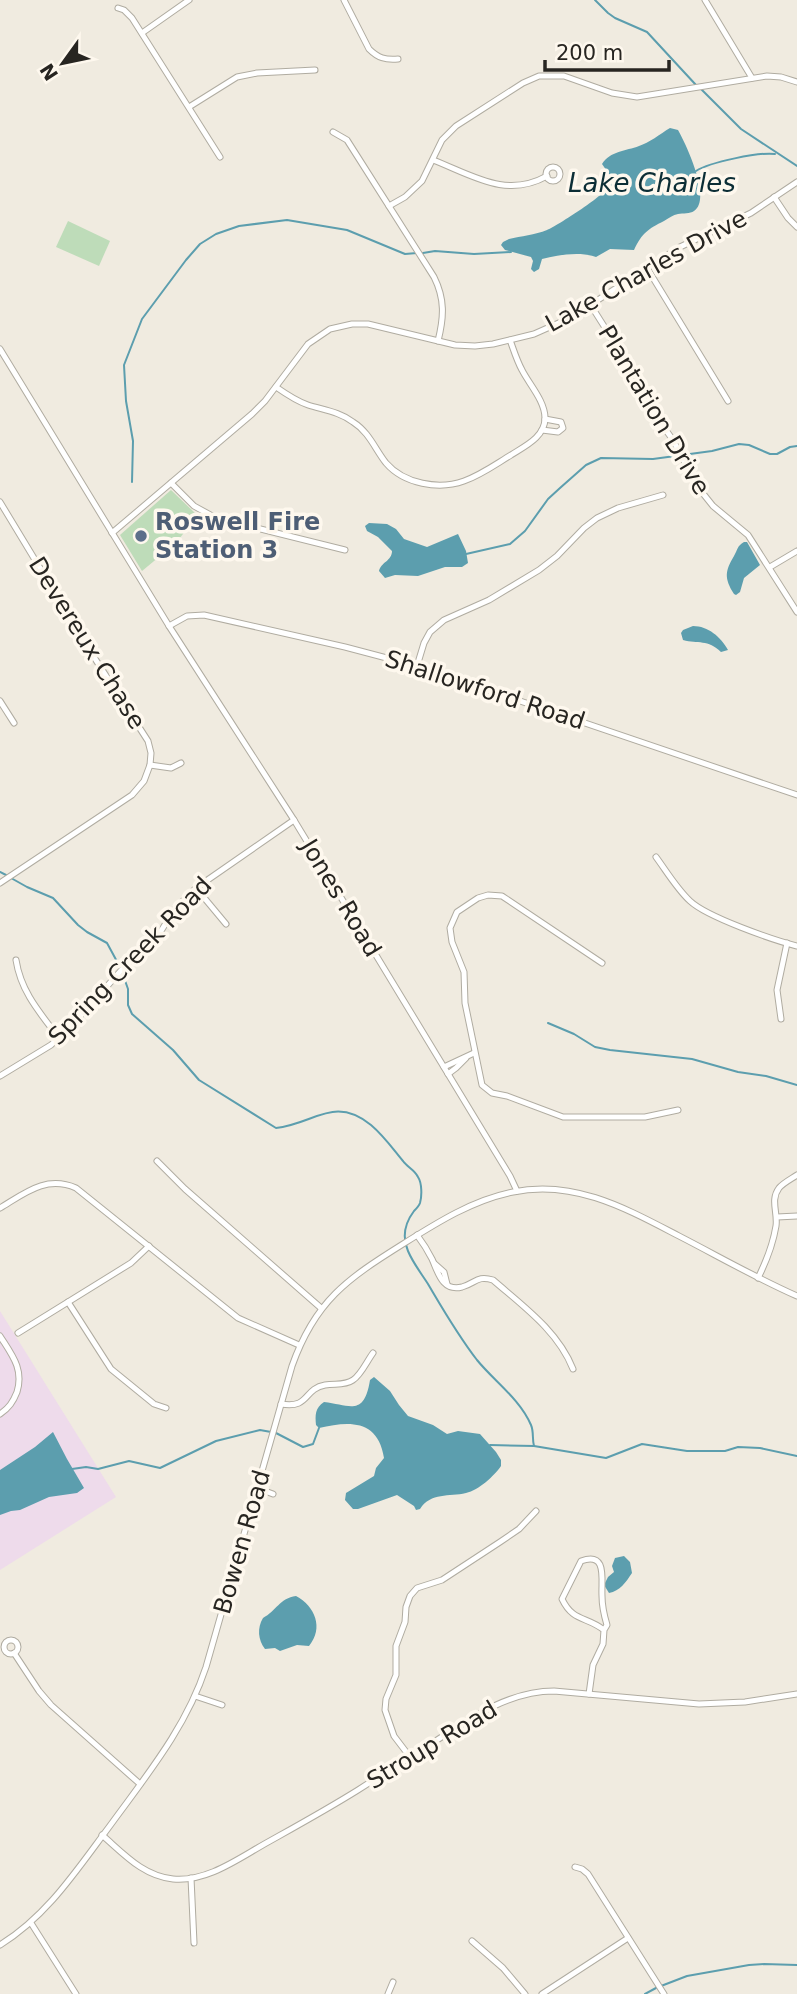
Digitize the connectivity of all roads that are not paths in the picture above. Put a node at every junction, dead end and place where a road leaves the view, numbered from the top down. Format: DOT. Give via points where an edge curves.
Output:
graph roads {
  1 [pos="188,0"];
  2 [pos="344,0"];
  3 [pos="705,0"];
  4 [pos="118,8"];
  5 [pos="142,33"];
  6 [pos="398,59"];
  7 [pos="315,70"];
  8 [pos="752,78"];
  9 [pos="797,82"];
  10 [pos="189,107"];
  11 [pos="333,132"];
  12 [pos="220,157"];
  13 [pos="433,160"];
  14 [pos="547,176"];
  15 [pos="797,182"];
  16 [pos="774,197"];
  17 [pos="389,206"];
  18 [pos="797,227"];
  19 [pos="647,268"];
  20 [pos="590,304"];
  21 [pos="510,340"];
  22 [pos="438,341"];
  23 [pos="0,349"];
  24 [pos="276,387"];
  25 [pos="728,401"];
  26 [pos="545,419"];
  27 [pos="542,430"];
  28 [pos="171,483"];
  29 [pos="663,495"];
  30 [pos="0,502"];
  31 [pos="112,533"];
  32 [pos="345,550"];
  33 [pos="797,551"];
  34 [pos="770,567"];
  35 [pos="797,612"];
  36 [pos="169,626"];
  37 [pos="416,666"];
  38 [pos="0,701"];
  39 [pos="14,723"];
  40 [pos="181,763"];
  41 [pos="150,765"];
  42 [pos="797,795"];
  43 [pos="294,820"];
  44 [pos="656,857"];
  45 [pos="0,883"];
  46 [pos="196,888"];
  47 [pos="226,924"];
  48 [pos="787,943"];
  49 [pos="797,946"];
  50 [pos="16,960"];
  51 [pos="602,963"];
  52 [pos="781,1019"];
  53 [pos="59,1038"];
  54 [pos="474,1053"];
  55 [pos="466,1058"];
  56 [pos="444,1067"];
  57 [pos="448,1074"];
  58 [pos="0,1076"];
  59 [pos="678,1110"];
  60 [pos="157,1161"];
  61 [pos="797,1175"];
  62 [pos="517,1191"];
  63 [pos="0,1208"];
  64 [pos="797,1216"];
  65 [pos="777,1217"];
  66 [pos="417,1235"];
  67 [pos="149,1246"];
  68 [pos="758,1278"];
  69 [pos="797,1296"];
  70 [pos="68,1302"];
  71 [pos="321,1308"];
  72 [pos="18,1333"];
  73 [pos="0,1336"];
  74 [pos="299,1345"];
  75 [pos="373,1353"];
  76 [pos="573,1369"];
  77 [pos="281,1404"];
  78 [pos="166,1408"];
  79 [pos="0,1414"];
  80 [pos="257,1488"];
  81 [pos="273,1494"];
  82 [pos="536,1511"];
  83 [pos="604,1614"];
  84 [pos="595,1623"];
  85 [pos="604,1630"];
  86 [pos="14,1653"];
  87 [pos="589,1694"];
  88 [pos="797,1694"];
  89 [pos="195,1696"];
  90 [pos="222,1704"];
  91 [pos="410,1757"];
  92 [pos="140,1784"];
  93 [pos="102,1835"];
  94 [pos="575,1867"];
  95 [pos="191,1878"];
  96 [pos="30,1923"];
  97 [pos="628,1938"];
  98 [pos="472,1941"];
  99 [pos="194,1943"];
  100 [pos="0,1945"];
  101 [pos="393,1982"];
  102 [pos="76,1994"];
  103 [pos="388,1994"];
  104 [pos="525,1994"];
  105 [pos="542,1994"];
  106 [pos="664,1994"];
  1 -- 5 [label="street"];
  2 -- 6 [label="street" via="369,49 386,60"];
  3 -- 8 [label="street"];
  4 -- 5 [label="street" via="130,14"];
  5 -- 10 [label="street"];
  7 -- 10 [label="street" via="237,78"];
  8 -- 9 [label="street" via="781,77"];
  8 -- 13 [label="street" via="638,97 564,76 538,76 456,125"];
  10 -- 12 [label="street"];
  11 -- 17 [label="street" via="347,140"];
  13 -- 14 [label="street" via="505,186 526,185"];
  13 -- 17 [label="street" via="417,187"];
  15 -- 16 [label="street, Lake Charles Drive"];
  16 -- 18 [label="street"];
  16 -- 19 [label="street, Lake Charles Drive"];
  17 -- 22 [label="street" via="440,289 444,313"];
  19 -- 20 [label="street, Lake Charles Drive"];
  19 -- 25 [label="street"];
  20 -- 21 [label="street, Lake Charles Drive" via="552,327"];
  20 -- 34 [label="street, Plantation Drive" via="696,486 748,535"];
  21 -- 22 [label="street, Lake Charles Drive" via="475,346"];
  21 -- 26 [label="street"];
  22 -- 24 [label="street, Lake Charles Drive" via="368,324 338,326 308,344"];
  23 -- 31 [label="street, Jones Road"];
  24 -- 27 [label="street" via="300,402 353,421 392,470 421,483 447,485 471,478 532,441"];
  24 -- 28 [label="street, Lake Charles Drive" via="252,414"];
  26 -- 27 [label="street"];
  26 -- 27 [label="street" via="561,422 563,428 558,432"];
  28 -- 31 [label="street, Lake Charles Drive"];
  28 -- 32 [label="street" via="194,506 216,519"];
  29 -- 37 [label="street" via="597,518 539,570 440,623 430,632"];
  30 -- 41 [label="street, Devereux Chase" via="148,741"];
  31 -- 36 [label="street, Jones Road"];
  33 -- 34 [label="street"];
  34 -- 35 [label="street, Plantation Drive"];
  36 -- 37 [label="street, Shallowford Road" via="187,616 204,615"];
  36 -- 43 [label="street, Jones Road"];
  37 -- 42 [label="street, Shallowford Road"];
  38 -- 39 [label="street"];
  40 -- 41 [label="street" via="171,768"];
  41 -- 45 [label="street" via="132,795"];
  43 -- 46 [label="street, Spring Creek Road"];
  43 -- 56 [label="street, Jones Road"];
  44 -- 48 [label="street" via="698,908"];
  46 -- 47 [label="street"];
  46 -- 53 [label="street, Spring Creek Road" via="174,910 153,944 126,965"];
  48 -- 49 [label="street"];
  48 -- 52 [label="street" via="777,990"];
  50 -- 53 [label="street" via="27,995"];
  51 -- 54 [label="street" via="502,896 483,896 461,908 452,921 451,936 464,972"];
  53 -- 58 [label="street, Spring Creek Road"];
  54 -- 55 [label="street"];
  54 -- 59 [label="street" via="485,1089 556,1115 645,1117"];
  55 -- 56 [label="street"];
  55 -- 57 [label="street"];
  56 -- 57 [label="street, Jones Road"];
  57 -- 62 [label="street, Jones Road"];
  60 -- 71 [label="street"];
  61 -- 65 [label="street" via="779,1188"];
  62 -- 66 [label="street, Bowen Road" via="475,1203"];
  62 -- 68 [label="street" via="561,1190 604,1199"];
  63 -- 67 [label="street" via="39,1185 64,1184 82,1191"];
  64 -- 65 [label="street"];
  65 -- 68 [label="street"];
  66 -- 71 [label="street, Bowen Road" via="354,1275"];
  66 -- 76 [label="street" via="444,1272 447,1284 460,1287 477,1279 494,1280 542,1322"];
  67 -- 70 [label="street" via="131,1263"];
  67 -- 74 [label="street" via="238,1318"];
  68 -- 69 [label="street"];
  70 -- 72 [label="street"];
  70 -- 78 [label="street" via="111,1369 154,1404"];
  71 -- 74 [label="street, Bowen Road"];
  73 -- 79 [label="street" via="20,1374 13,1403"];
  74 -- 77 [label="street, Bowen Road"];
  75 -- 77 [label="street" via="351,1382 314,1389 295,1406"];
  77 -- 80 [label="street, Bowen Road"];
  80 -- 81 [label="street"];
  80 -- 89 [label="street, Bowen Road"];
  82 -- 91 [label="street" via="500,1542 410,1596 396,1646 397,1675 385,1706 394,1736"];
  83 -- 84 [label="street"];
  83 -- 84 [label="street" via="604,1574 595,1560 587,1558 581,1561 562,1599 575,1617"];
  83 -- 85 [label="street"];
  84 -- 85 [label="street"];
  85 -- 87 [label="street"];
  86 -- 92 [label="street" via="51,1706"];
  87 -- 88 [label="street, Stroup Road" via="699,1704"];
  87 -- 91 [label="street, Stroup Road" via="543,1691 510,1699"];
  89 -- 90 [label="street"];
  89 -- 92 [label="street, Bowen Road" via="179,1730"];
  91 -- 95 [label="street, Stroup Road" via="248,1854"];
  92 -- 93 [label="street, Bowen Road"];
  93 -- 95 [label="street, Stroup Road" via="146,1871 165,1878"];
  93 -- 96 [label="street, Bowen Road" via="58,1895"];
  94 -- 97 [label="street" via="588,1874"];
  95 -- 99 [label="street"];
  96 -- 100 [label="street, Bowen Road"];
  96 -- 102 [label="street"];
  97 -- 105 [label="street"];
  97 -- 106 [label="street"];
  98 -- 104 [label="street"];
  101 -- 103 [label="street"];
}
